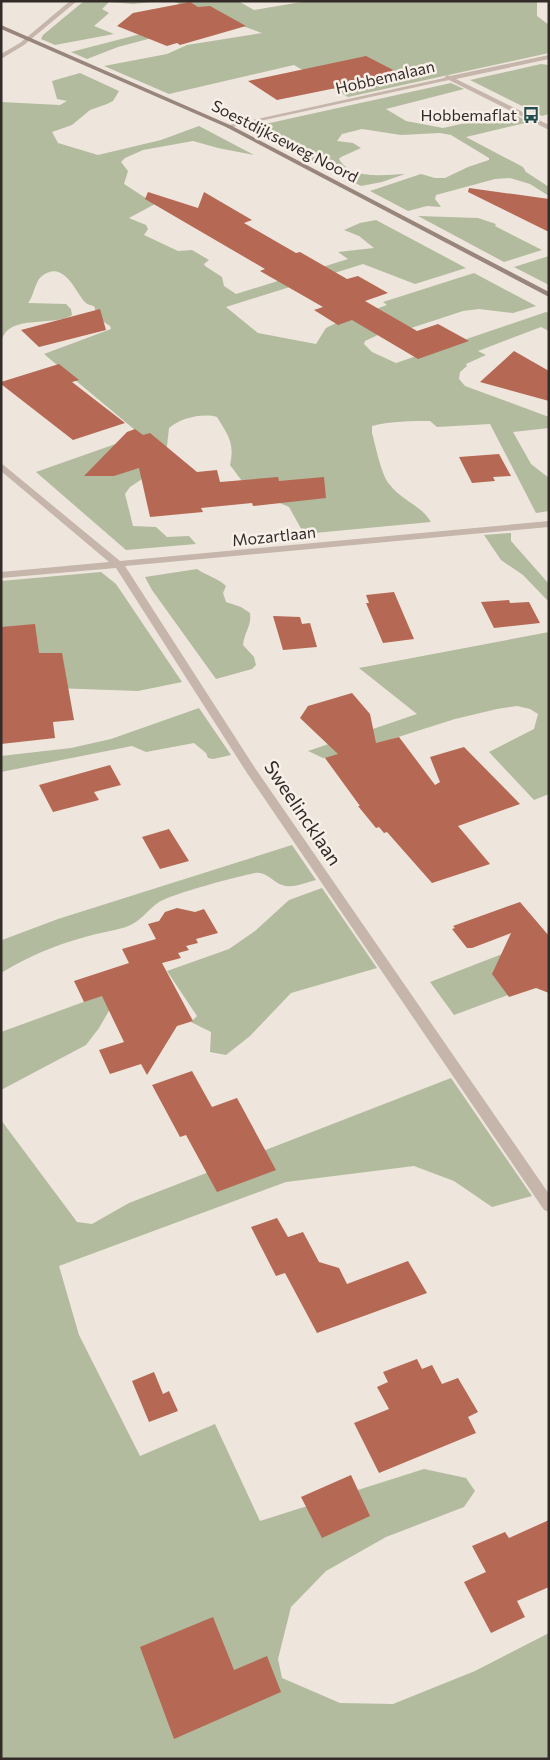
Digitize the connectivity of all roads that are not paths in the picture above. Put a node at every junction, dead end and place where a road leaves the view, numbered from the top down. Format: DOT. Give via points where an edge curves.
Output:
graph roads {
  1 [pos="74,1"];
  2 [pos="1,27"];
  3 [pos="28,39"];
  4 [pos="549,56"];
  5 [pos="1,57"];
  6 [pos="447,77"];
  7 [pos="228,126"];
  8 [pos="549,128"];
  9 [pos="549,295"];
  10 [pos="1,466"];
  11 [pos="549,524"];
  12 [pos="120,566"];
  13 [pos="1,575"];
  14 [pos="549,1206"];
  1 -- 3 [label="street"];
  2 -- 3 [label="main road, Soestdijkseweg Noord"];
  3 -- 5 [label="street"];
  3 -- 7 [label="main road, Soestdijkseweg Noord"];
  4 -- 6 [label="street, Hobbemalaan"];
  6 -- 7 [label="street, Hobbemalaan"];
  6 -- 8 [label="street"];
  7 -- 9 [label="main road, Soestdijkseweg Noord"];
  10 -- 12 [label="street, Sweelincklaan"];
  11 -- 12 [label="street, Mozartlaan"];
  12 -- 13 [label="street, Mozartlaan"];
  12 -- 14 [label="street, Sweelincklaan" via="251,770"];
}
